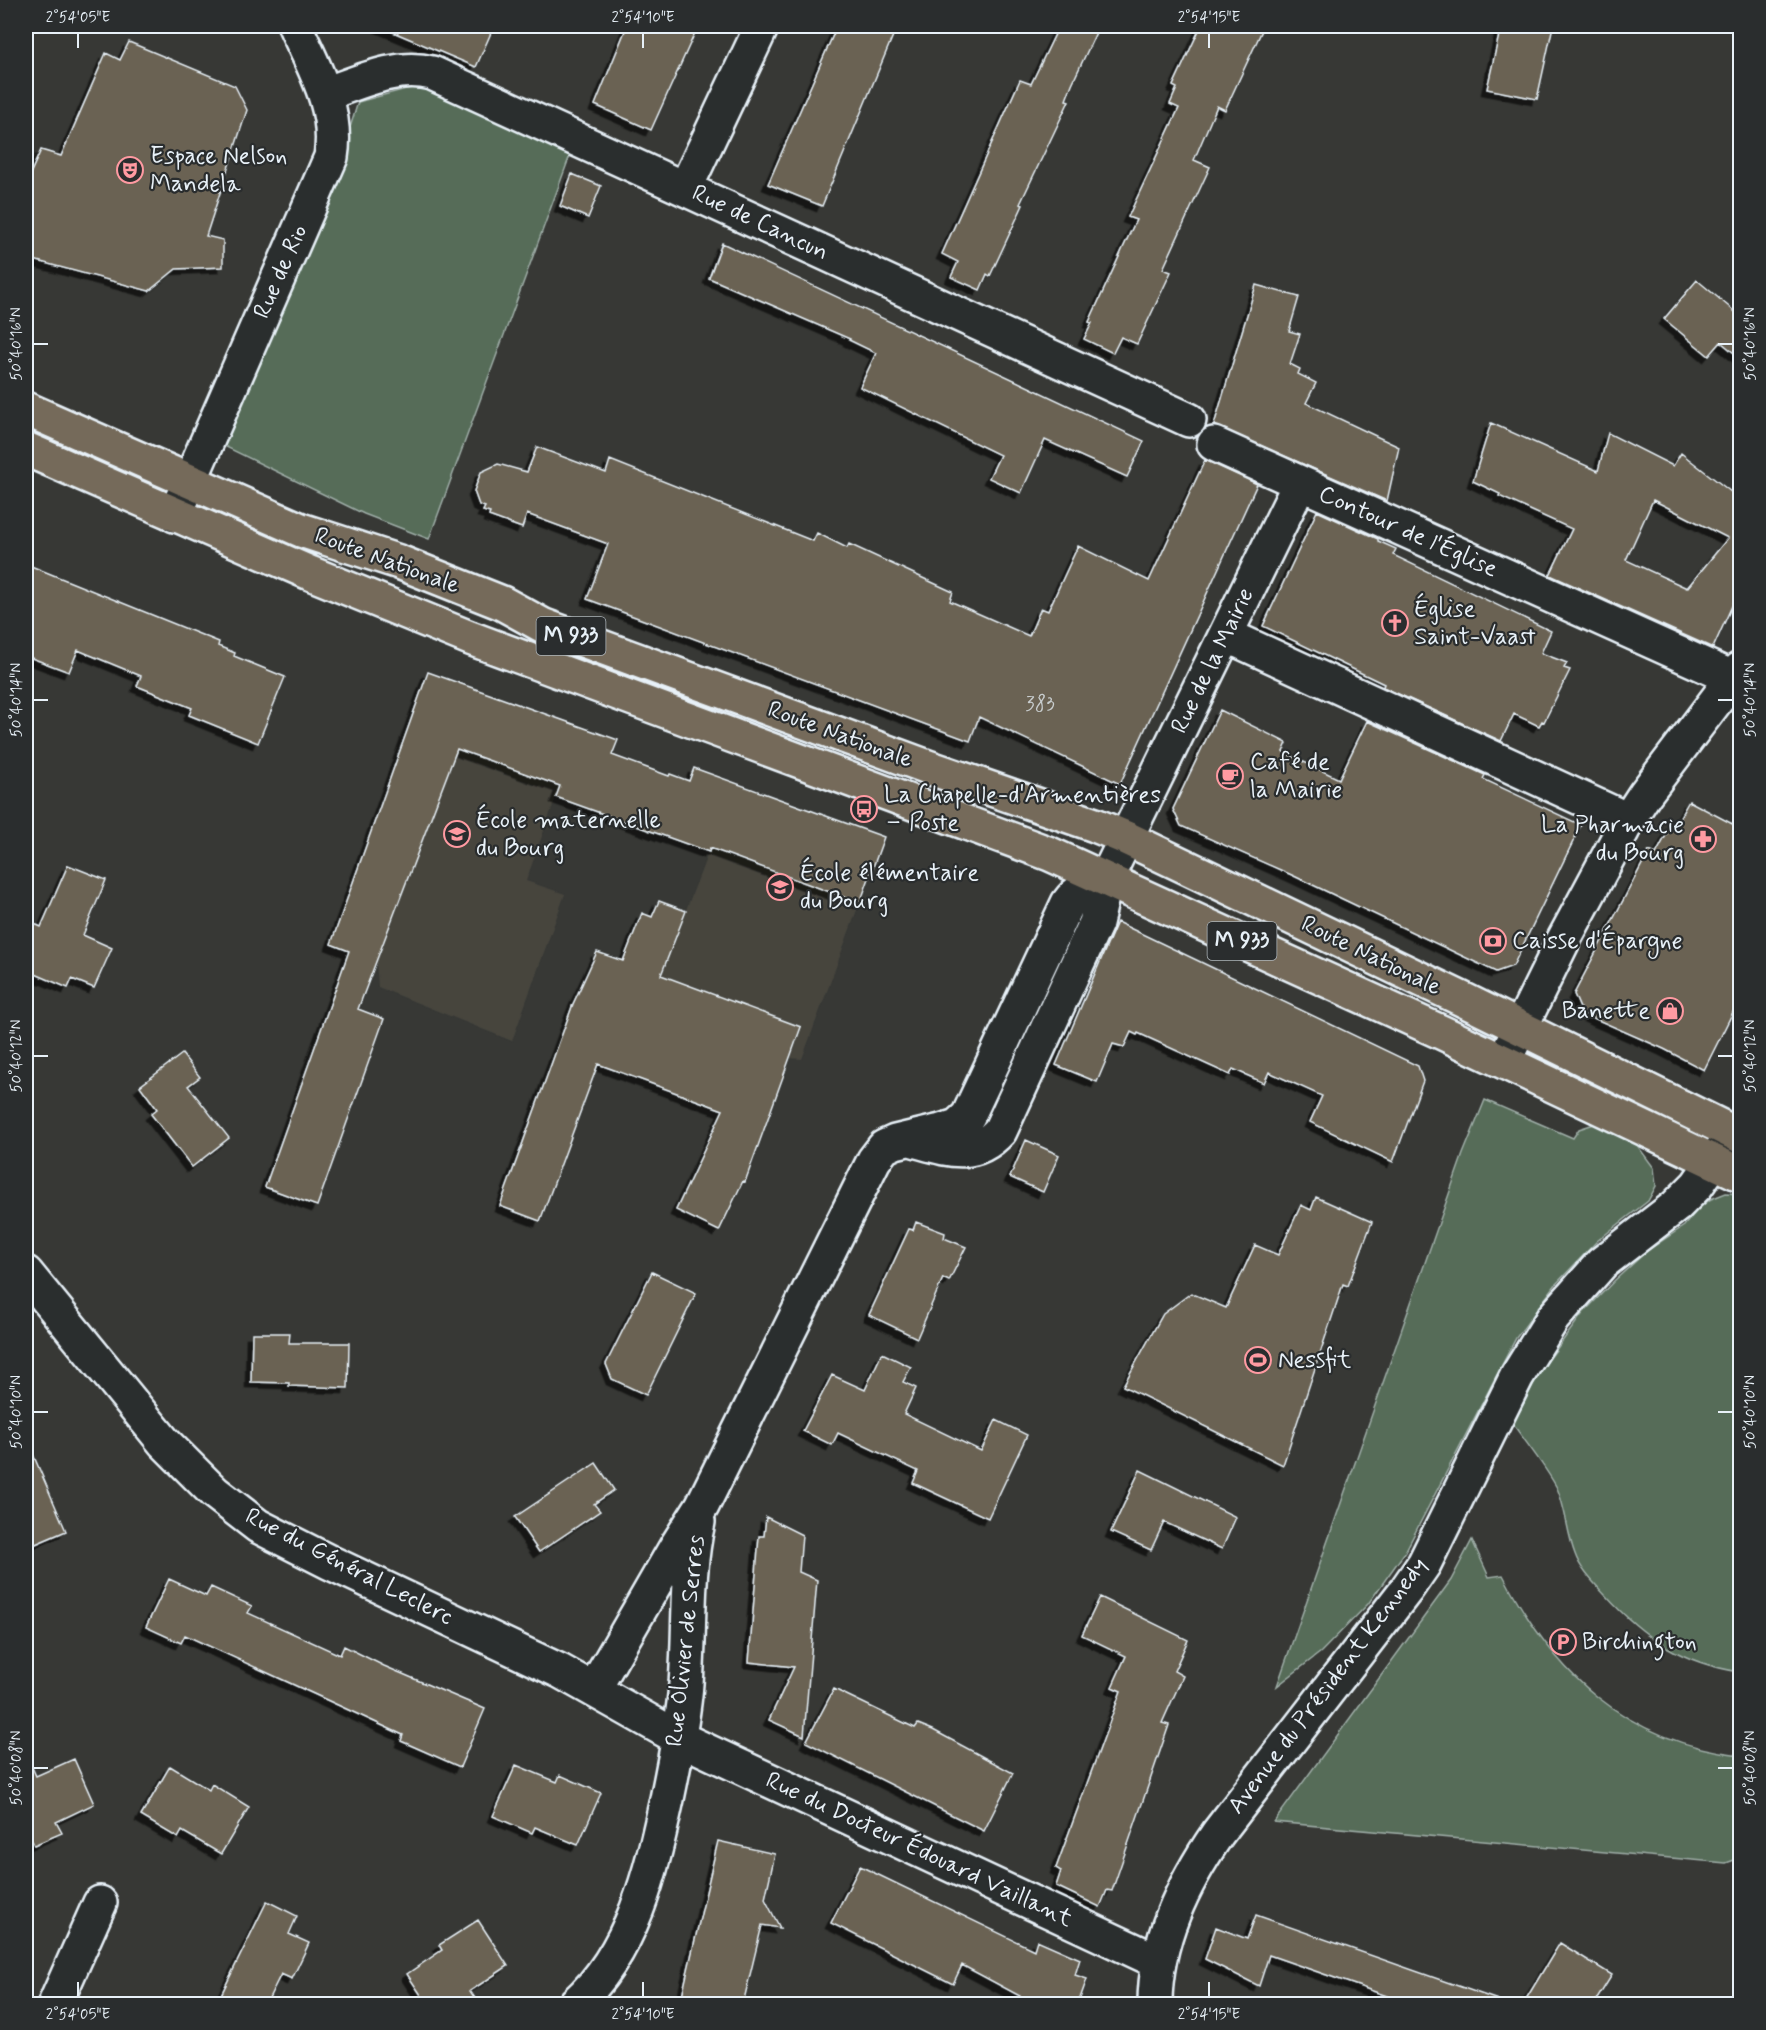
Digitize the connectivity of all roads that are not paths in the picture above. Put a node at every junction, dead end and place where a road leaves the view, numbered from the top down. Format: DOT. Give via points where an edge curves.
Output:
graph roads {
  1 [pos="295,26"];
  2 [pos="762,26"];
  3 [pos="325,94"];
  4 [pos="685,189"];
  5 [pos="26,409"];
  6 [pos="1189,420"];
  7 [pos="1214,444"];
  8 [pos="26,449"];
  9 [pos="190,480"];
  10 [pos="1300,483"];
  11 [pos="175,515"];
  12 [pos="1226,635"];
  13 [pos="1737,673"];
  14 [pos="1628,820"];
  15 [pos="1126,838"];
  16 [pos="1106,879"];
  17 [pos="1520,1028"];
  18 [pos="1504,1061"];
  19 [pos="1737,1134"];
  20 [pos="906,1138"];
  21 [pos="1728,1168"];
  22 [pos="26,1273"];
  23 [pos="702,1506"];
  24 [pos="594,1689"];
  25 [pos="679,1738"];
  26 [pos="100,1903"];
  27 [pos="1159,1962"];
  28 [pos="55,2004"];
  29 [pos="575,2004"];
  30 [pos="1155,2004"];
  1 -- 3 [label="street, Rue de Rio"];
  2 -- 4 [label="street"];
  3 -- 4 [label="street, Rue de Cancun" via="396,71 417,69"];
  3 -- 9 [label="street, Rue de Rio" via="333,127 331,157"];
  4 -- 6 [label="street, Rue de Cancun"];
  5 -- 9 [label="main road, Route Nationale / M 933"];
  7 -- 10 [label="street, Contour de l'Église"];
  8 -- 11 [label="main road, Route Nationale / M 933"];
  9 -- 11 [label="street, Rue de Rio"];
  9 -- 15 [label="main road, Route Nationale / M 933" via="301,530 389,558 502,603 542,625"];
  10 -- 12 [label="street, Rue de la Mairie"];
  10 -- 13 [label="street, Contour de l'Église"];
  11 -- 16 [label="main road, Route Nationale / M 933" via="470,638 1021,842"];
  12 -- 14 [label="street"];
  12 -- 15 [label="street, Rue de la Mairie"];
  13 -- 14 [label="street"];
  14 -- 17 [label="street"];
  15 -- 16 [label="street, Rue de la Mairie"];
  15 -- 17 [label="main road, Route Nationale / M 933"];
  16 -- 18 [label="main road, Route Nationale / M 933"];
  16 -- 20 [label="street, Rue de la Mairie" via="1096,923 1000,1131 990,1142 967,1150"];
  17 -- 18 [label="street"];
  17 -- 19 [label="main road, Route Nationale / M 933"];
  18 -- 21 [label="main road, Route Nationale / M 933"];
  19 -- 21 [label="street, Avenue du Président Kennedy"];
  20 -- 23 [label="street, Rue Olivier de Serres" via="884,1147 874,1160"];
  21 -- 27 [label="street, Avenue du Président Kennedy" via="1697,1185 1602,1263 1553,1318 1517,1376 1424,1564 1199,1859 1174,1911"];
  22 -- 24 [label="street, Rue du Général Leclerc" via="164,1442 214,1492 258,1526"];
  23 -- 24 [label="street, Rue Olivier de Serres"];
  23 -- 25 [label="street, Rue Olivier de Serres" via="692,1561"];
  24 -- 25 [label="street, Rue du Général Leclerc"];
  25 -- 27 [label="street, Rue du Docteur Édouard Vaillant"];
  25 -- 29 [label="street, Rue Olivier de Serres" via="653,1859 635,1915 610,1963"];
  26 -- 28 [label="street"];
  27 -- 30 [label="street, Avenue du Président Kennedy"];
}
